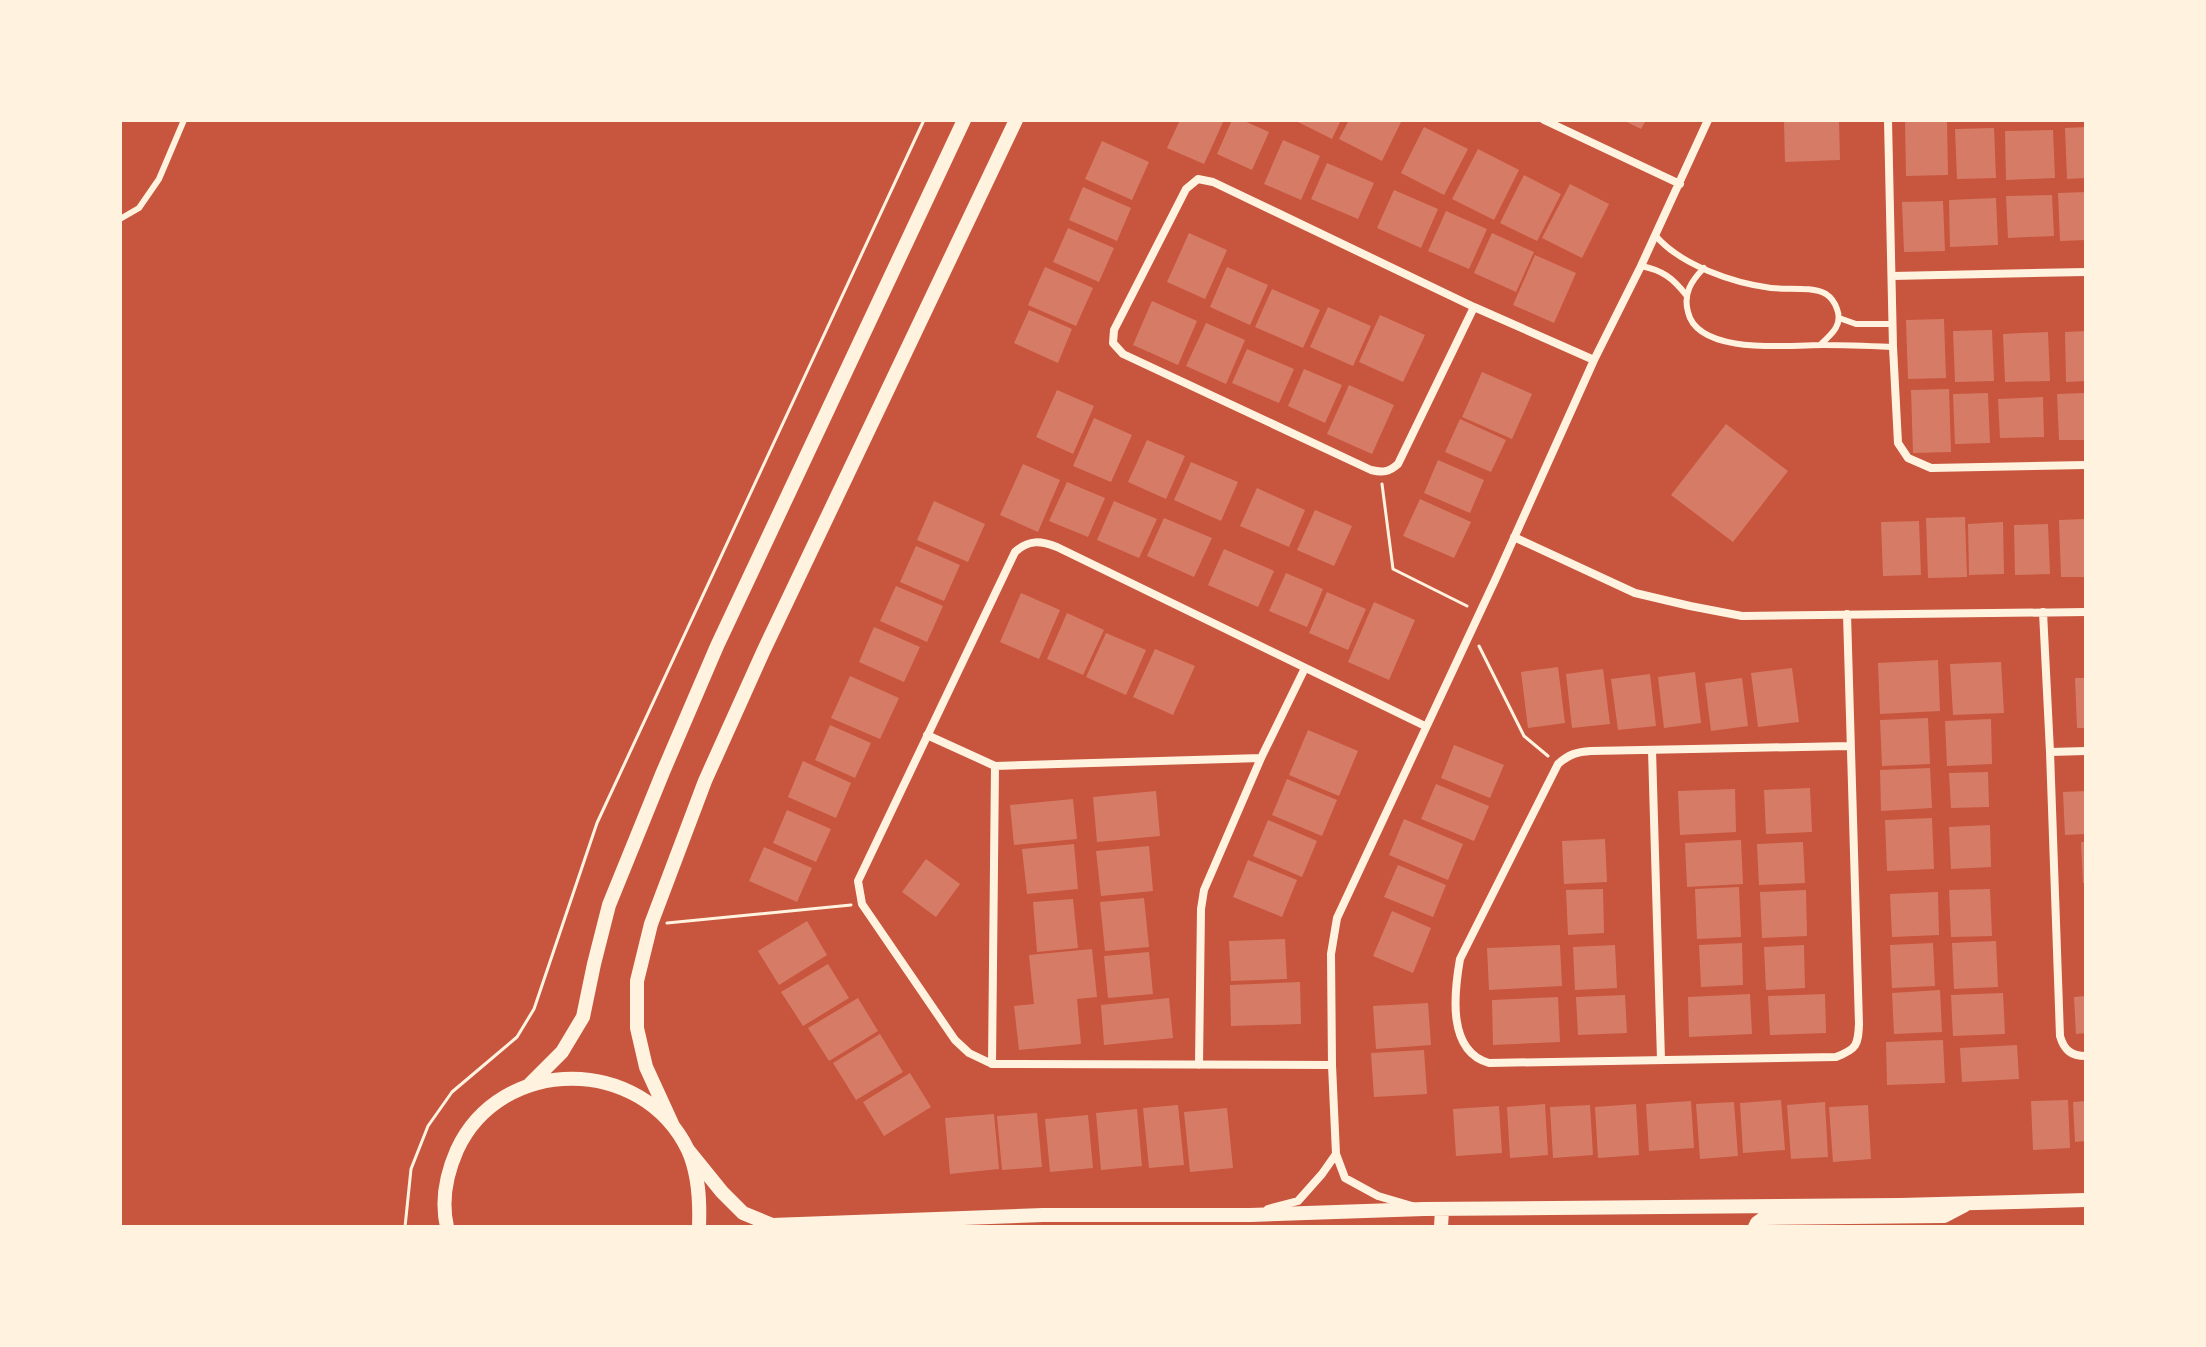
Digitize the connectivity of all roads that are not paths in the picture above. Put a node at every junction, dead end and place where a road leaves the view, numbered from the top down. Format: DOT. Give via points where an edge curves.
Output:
graph roads {
  1 [pos="184,120"];
  2 [pos="964,120"];
  3 [pos="1016,120"];
  4 [pos="1544,120"];
  5 [pos="1708,120"];
  6 [pos="1888,120"];
  7 [pos="1555,122"];
  8 [pos="1680,184"];
  9 [pos="120,219"];
  10 [pos="1654,234"];
  11 [pos="1641,266"];
  12 [pos="1704,268"];
  13 [pos="2086,272"];
  14 [pos="1892,276"];
  15 [pos="1686,295"];
  16 [pos="1474,307"];
  17 [pos="1839,318"];
  18 [pos="1893,324"];
  19 [pos="1820,345"];
  20 [pos="1893,347"];
  21 [pos="1594,360"];
  22 [pos="2086,465"];
  23 [pos="1514,537"];
  24 [pos="2043,612"];
  25 [pos="2086,612"];
  26 [pos="1847,614"];
  27 [pos="1305,668"];
  28 [pos="1425,726"];
  29 [pos="927,735"];
  30 [pos="1849,746"];
  31 [pos="1652,750"];
  32 [pos="2086,751"];
  33 [pos="2050,752"];
  34 [pos="1261,758"];
  35 [pos="995,766"];
  36 [pos="2086,1056"];
  37 [pos="1661,1060"];
  38 [pos="992,1064"];
  39 [pos="1199,1065"];
  40 [pos="1332,1065"];
  41 [pos="530,1084"];
  42 [pos="673,1126"];
  43 [pos="688,1150"];
  44 [pos="1336,1154"];
  45 [pos="2086,1200"];
  46 [pos="1968,1203"];
  47 [pos="1424,1209"];
  48 [pos="1442,1209"];
  49 [pos="1250,1215"];
  50 [pos="447,1227"];
  51 [pos="699,1227"];
  52 [pos="1441,1227"];
  53 [pos="1755,1227"];
  1 -- 9 [label="lane" via="159,179 139,208"];
  2 -- 41 [label="street" via="675,744 609,905 583,1017 562,1052"];
  3 -- 42 [label="street" via="763,652 705,781 651,924 637,981 637,1028 646,1067"];
  4 -- 7 [label="street"];
  5 -- 8 [label="street"];
  6 -- 14 [label="street"];
  7 -- 8 [label="street"];
  8 -- 10 [label="street"];
  10 -- 11 [label="street"];
  10 -- 12 [label="lane"];
  11 -- 15 [label="lane" via="1667,274"];
  11 -- 21 [label="street"];
  12 -- 15 [label="lane"];
  12 -- 17 [label="lane" via="1745,283 1818,291 1829,296"];
  13 -- 14 [label="street"];
  14 -- 18 [label="street"];
  15 -- 19 [label="lane" via="1694,326 1709,336 1764,346"];
  16 -- 16 [label="street" via="1198,179 1186,189 1114,330 1113,343 1123,354 1380,472 1398,464"];
  16 -- 21 [label="street"];
  17 -- 18 [label="lane" via="1856,324"];
  17 -- 19 [label="lane" via="1837,328"];
  18 -- 20 [label="street"];
  19 -- 20 [label="lane"];
  20 -- 22 [label="street" via="1898,443 1908,458 1931,468"];
  21 -- 23 [label="street"];
  23 -- 26 [label="street" via="1635,593 1690,606 1742,616"];
  23 -- 28 [label="street"];
  24 -- 25 [label="street"];
  24 -- 26 [label="street"];
  24 -- 33 [label="street"];
  26 -- 30 [label="street"];
  27 -- 28 [label="street"];
  27 -- 29 [label="street" via="1057,547 1030,542 1015,552"];
  27 -- 34 [label="street"];
  28 -- 40 [label="street" via="1337,918 1331,954"];
  29 -- 35 [label="street"];
  29 -- 38 [label="street" via="858,881 862,904 955,1040"];
  30 -- 31 [label="street"];
  30 -- 37 [label="street" via="1858,1042 1836,1057"];
  31 -- 37 [label="street"];
  31 -- 37 [label="street" via="1575,752 1558,764 1460,959 1457,1021 1470,1054 1489,1063"];
  32 -- 33 [label="street"];
  33 -- 36 [label="street" via="2060,1036 2070,1053"];
  34 -- 35 [label="street"];
  34 -- 39 [label="street" via="1204,890"];
  35 -- 38 [label="street"];
  38 -- 39 [label="street"];
  39 -- 40 [label="street"];
  40 -- 44 [label="street"];
  41 -- 42 [label="street" via="569,1078 608,1083 644,1099"];
  41 -- 50 [label="street" via="493,1104 465,1134 448,1172 443,1213"];
  42 -- 43 [label="street"];
  43 -- 49 [label="street" via="743,1213 772,1225 1043,1215"];
  43 -- 51 [label="street" via="699,1187"];
  44 -- 47 [label="street" via="1345,1178 1378,1196"];
  44 -- 49 [label="street" via="1298,1201"];
  45 -- 46 [label="street"];
  46 -- 48 [label="street"];
  46 -- 53 [label="street" via="1944,1216 1764,1218"];
  47 -- 48 [label="street"];
  47 -- 49 [label="street"];
  48 -- 52 [label="street"];
}
